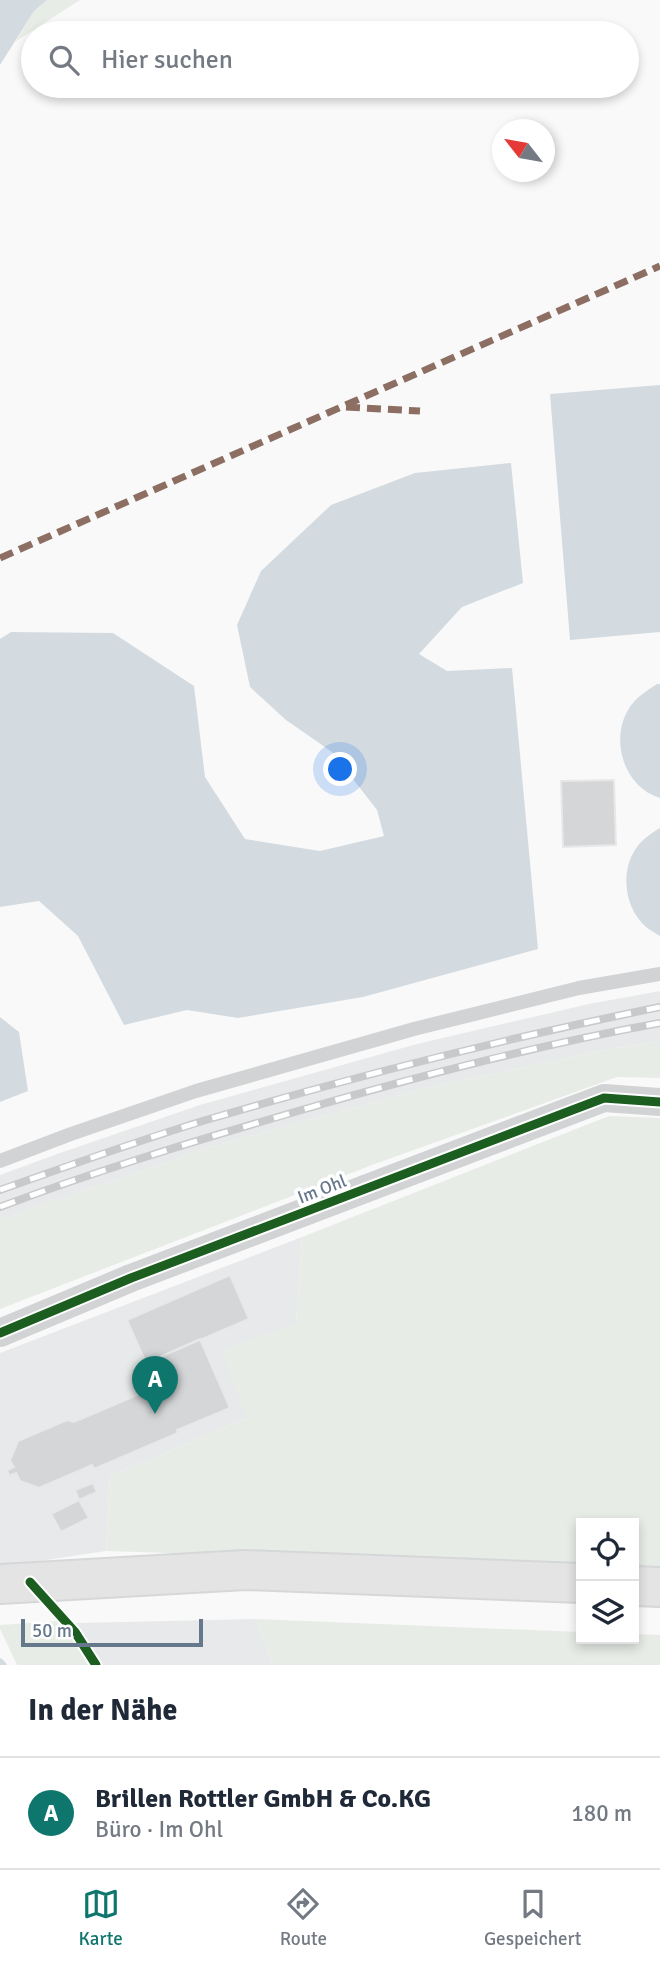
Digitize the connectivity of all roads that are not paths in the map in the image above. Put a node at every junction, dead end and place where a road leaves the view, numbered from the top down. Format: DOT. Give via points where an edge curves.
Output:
graph roads {
  1 [pos="660,974"];
  2 [pos="660,1102"];
  3 [pos="0,1161"];
  4 [pos="0,1333"];
  5 [pos="576,1583"];
  6 [pos="0,1584"];
  7 [pos="639,1586"];
  8 [pos="660,1587"];
  1 -- 3 [label="lane" via="579,988 196,1091"];
  2 -- 4 [label="street, Im Ohl" via="604,1098 131,1278"];
  5 -- 6 [label="main road" via="245,1570"];
  7 -- 8 [label="main road"];
}
